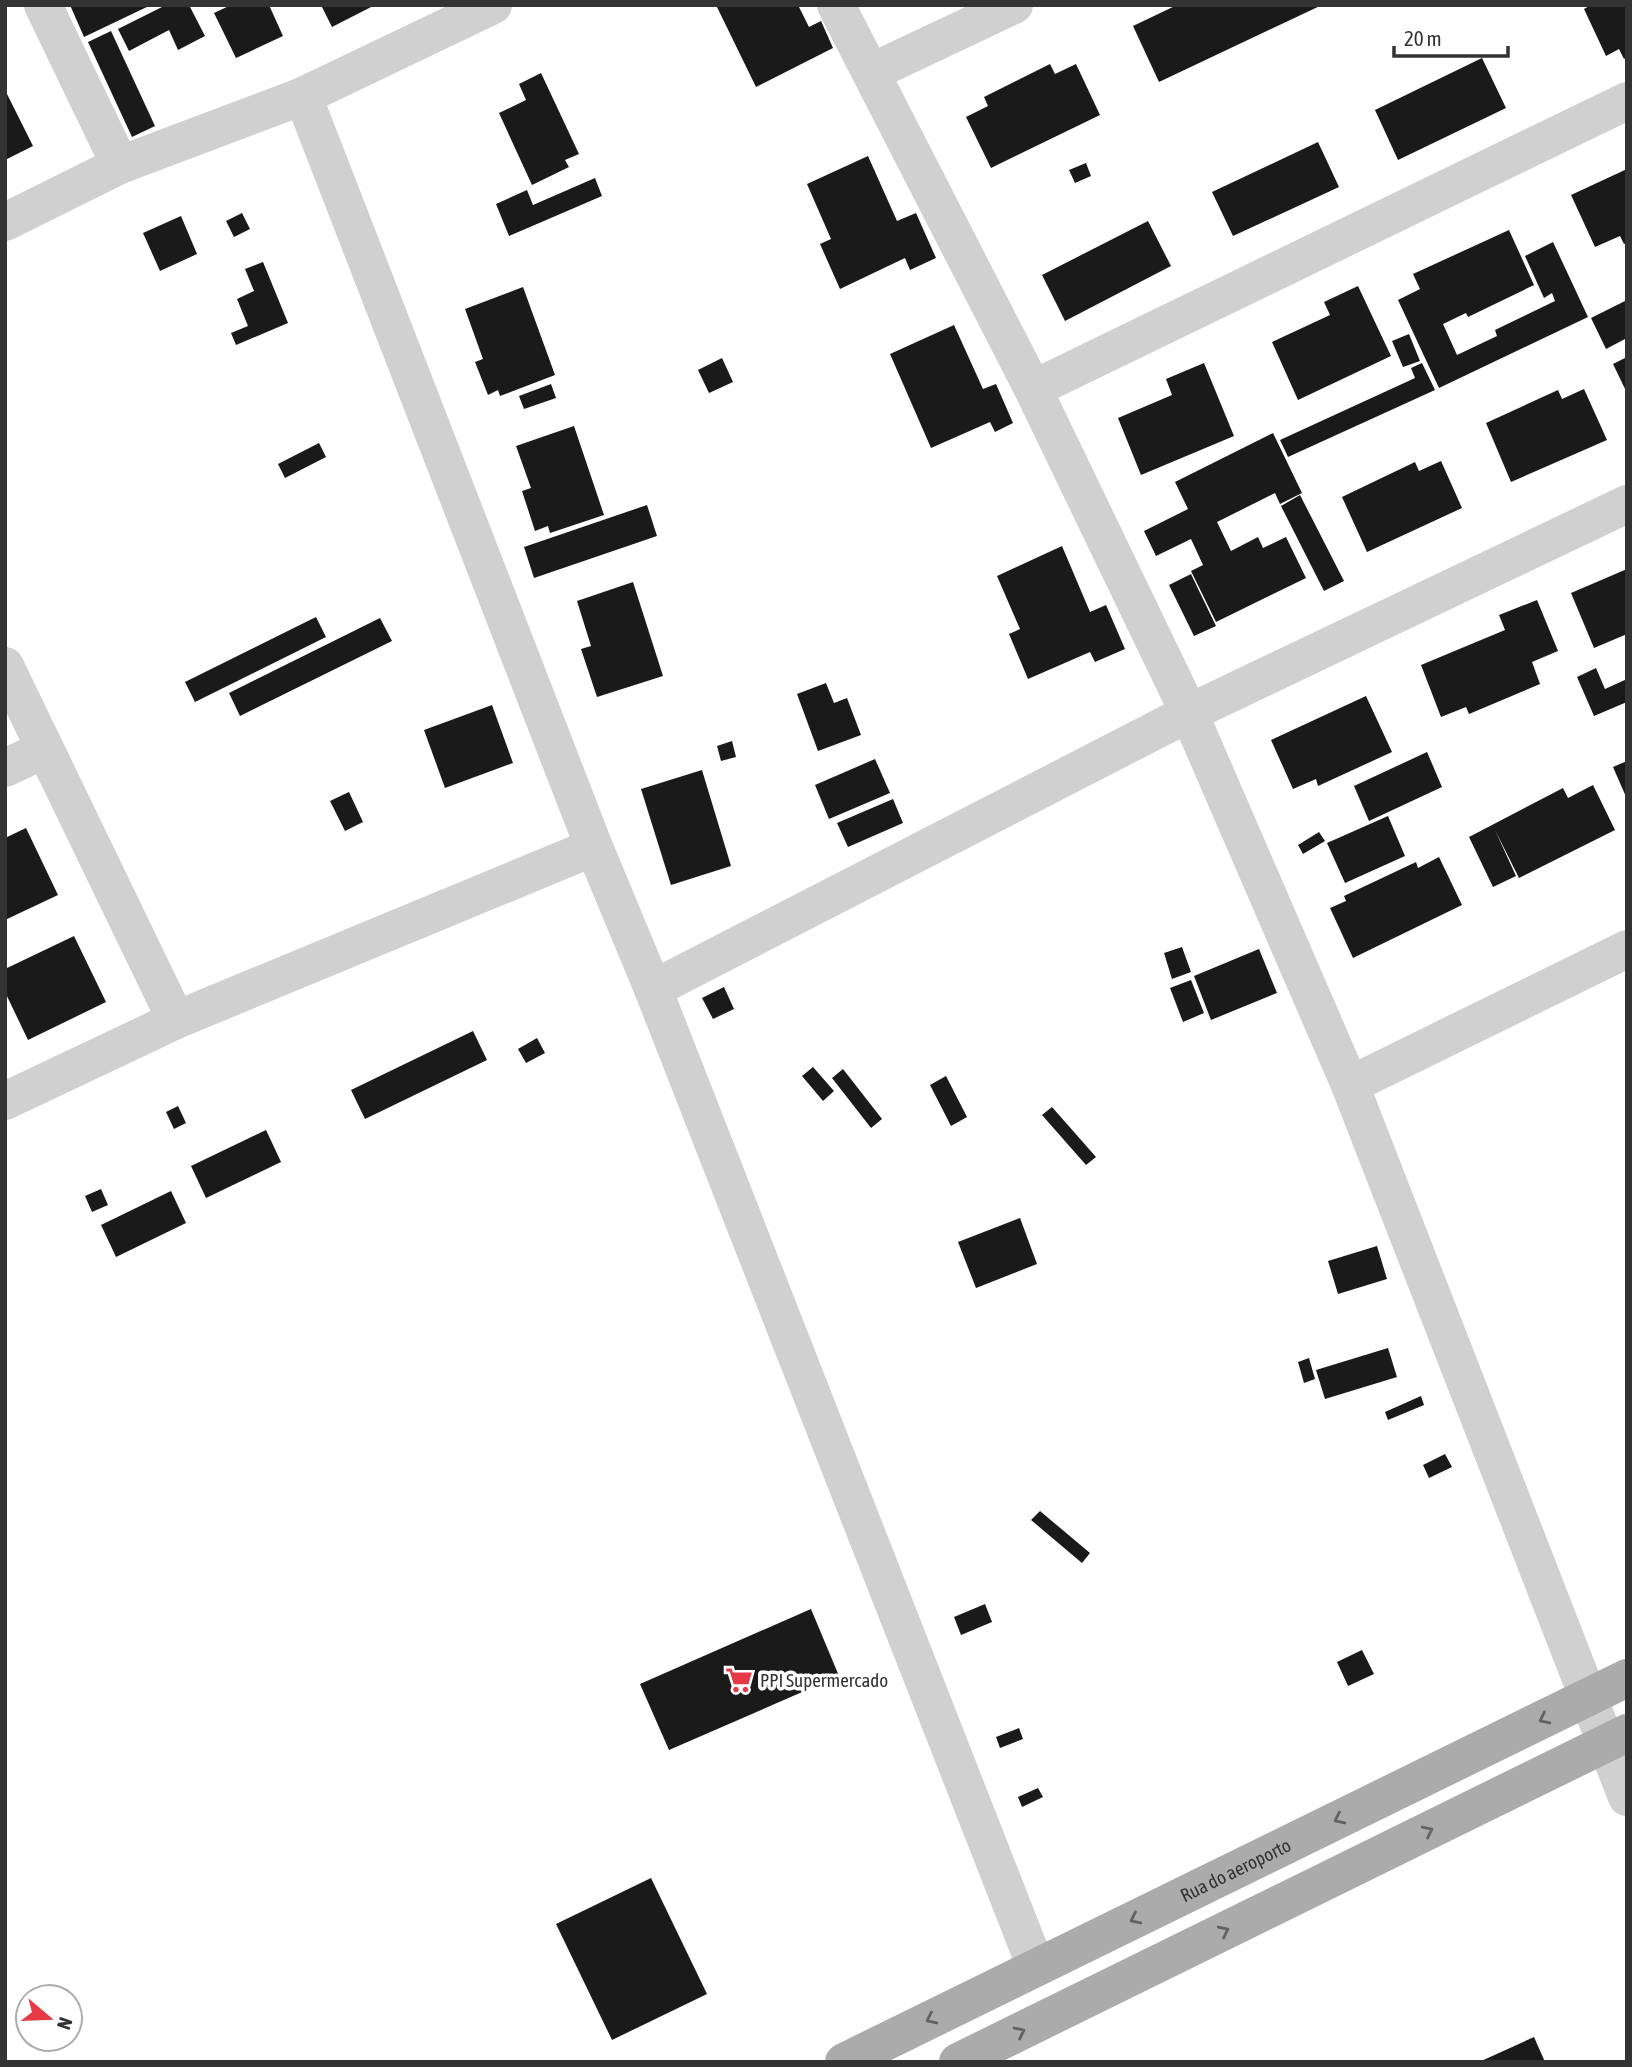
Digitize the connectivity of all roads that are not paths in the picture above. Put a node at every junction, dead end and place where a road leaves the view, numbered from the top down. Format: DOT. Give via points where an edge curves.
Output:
graph roads {
  1 [pos="43,5"];
  2 [pos="494,5"];
  3 [pos="836,5"];
  4 [pos="1014,5"];
  5 [pos="872,72"];
  6 [pos="303,96"];
  7 [pos="1627,100"];
  8 [pos="120,165"];
  9 [pos="5,222"];
  10 [pos="1033,389"];
  11 [pos="1627,504"];
  12 [pos="5,666"];
  13 [pos="1189,713"];
  14 [pos="43,750"];
  15 [pos="5,768"];
  16 [pos="594,847"];
  17 [pos="1627,949"];
  18 [pos="653,989"];
  19 [pos="176,1020"];
  20 [pos="1350,1085"];
  21 [pos="5,1101"];
  22 [pos="1627,1678"];
  23 [pos="1588,1697"];
  24 [pos="1617,1738"];
  25 [pos="1627,1797"];
  26 [pos="1036,1967"];
  27 [pos="844,2062"];
  28 [pos="958,2062"];
  1 -- 8 [label="street"];
  2 -- 6 [label="street"];
  3 -- 5 [label="street"];
  4 -- 5 [label="street"];
  5 -- 10 [label="street"];
  6 -- 8 [label="street"];
  6 -- 16 [label="street"];
  7 -- 10 [label="street"];
  8 -- 9 [label="street"];
  10 -- 13 [label="street"];
  11 -- 13 [label="street"];
  12 -- 14 [label="street"];
  13 -- 18 [label="street"];
  13 -- 20 [label="street"];
  14 -- 15 [label="street"];
  14 -- 19 [label="street"];
  16 -- 18 [label="street"];
  16 -- 19 [label="street"];
  17 -- 20 [label="street"];
  18 -- 26 [label="street"];
  19 -- 21 [label="street"];
  20 -- 23 [label="street"];
  22 -- 23 [label="main road, Rua do aeroporto"];
  23 -- 24 [label="street"];
  23 -- 26 [label="main road, Rua do aeroporto, one-way"];
  24 -- 25 [label="street"];
  28 -- 24 [label="main road, one-way"];
  26 -- 27 [label="main road, Rua do aeroporto, one-way"];
}
